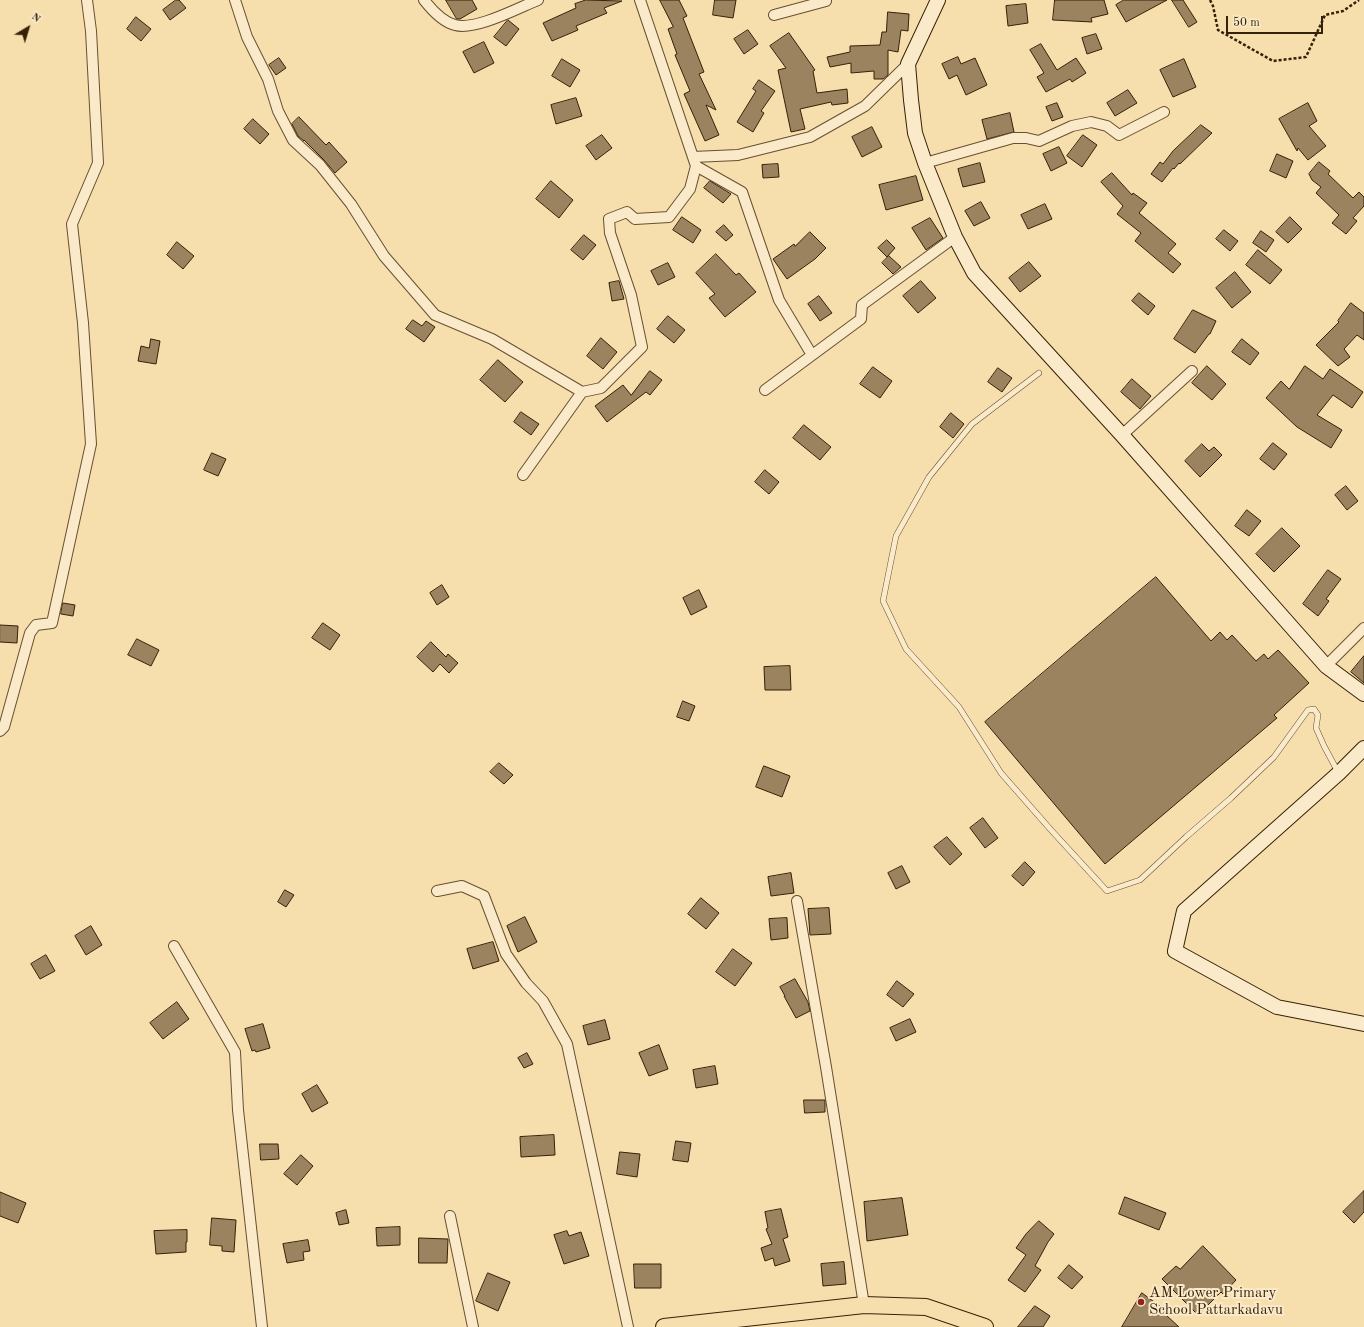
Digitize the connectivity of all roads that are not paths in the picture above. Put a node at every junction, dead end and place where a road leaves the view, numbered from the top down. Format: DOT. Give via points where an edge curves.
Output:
graph roads {
  1 [pos="87,0"];
  2 [pos="235,0"];
  3 [pos="424,0"];
  4 [pos="538,0"];
  5 [pos="640,0"];
  6 [pos="827,0"];
  7 [pos="938,0"];
  8 [pos="774,15"];
  9 [pos="908,64"];
  10 [pos="1164,112"];
  11 [pos="694,162"];
  12 [pos="925,163"];
  13 [pos="955,237"];
  14 [pos="812,355"];
  15 [pos="1192,371"];
  16 [pos="1039,373"];
  17 [pos="765,390"];
  18 [pos="582,392"];
  19 [pos="1122,435"];
  20 [pos="523,475"];
  21 [pos="1364,628"];
  22 [pos="1326,666"];
  23 [pos="1364,694"];
  24 [pos="0,731"];
  25 [pos="1364,748"];
  26 [pos="1339,773"];
  27 [pos="437,891"];
  28 [pos="797,901"];
  29 [pos="174,946"];
  30 [pos="1364,1024"];
  31 [pos="450,1216"];
  32 [pos="864,1305"];
  33 [pos="262,1327"];
  34 [pos="473,1327"];
  35 [pos="628,1327"];
  36 [pos="664,1327"];
  37 [pos="985,1327"];
  1 -- 24 [label="street" via="98,163 72,224 83,323 91,444 52,623 36,625 30,633 4,727"];
  2 -- 18 [label="street" via="247,38 268,79 278,111 293,140 320,165 351,204 384,256 435,315 492,339"];
  3 -- 4 [label="street" via="433,12 453,25 463,27 480,24"];
  5 -- 11 [label="street"];
  6 -- 8 [label="street"];
  7 -- 9 [label="street"];
  9 -- 11 [label="street" via="865,106 810,137 738,155"];
  9 -- 12 [label="street" via="916,133"];
  10 -- 12 [label="street" via="1119,135 1107,126 1091,122 1072,126 1039,141 1013,138"];
  11 -- 14 [label="street" via="742,192 779,300"];
  11 -- 18 [label="street" via="690,189 669,217 635,219 627,212 609,219 610,233 631,295 642,347 601,388"];
  12 -- 13 [label="street"];
  13 -- 14 [label="street" via="862,306 861,319"];
  13 -- 19 [label="street" via="974,273"];
  14 -- 17 [label="street"];
  15 -- 19 [label="street"];
  16 -- 26 [label="lane" via="972,424 929,477 896,536 883,601 906,649 959,707 1001,773 1108,891 1140,880 1231,798 1274,757 1308,710 1314,709 1318,715 1316,728"];
  18 -- 20 [label="street"];
  19 -- 22 [label="street"];
  21 -- 22 [label="street"];
  22 -- 23 [label="street"];
  25 -- 26 [label="street"];
  26 -- 30 [label="street" via="1184,911 1175,951 1277,1007"];
  27 -- 35 [label="street" via="462,886 484,896 506,954 526,984 543,1001 567,1044"];
  28 -- 32 [label="street" via="828,1075"];
  29 -- 33 [label="street" via="235,1052 238,1110"];
  31 -- 34 [label="street"];
  32 -- 36 [label="main road"];
  32 -- 37 [label="main road" via="926,1308"];
}
